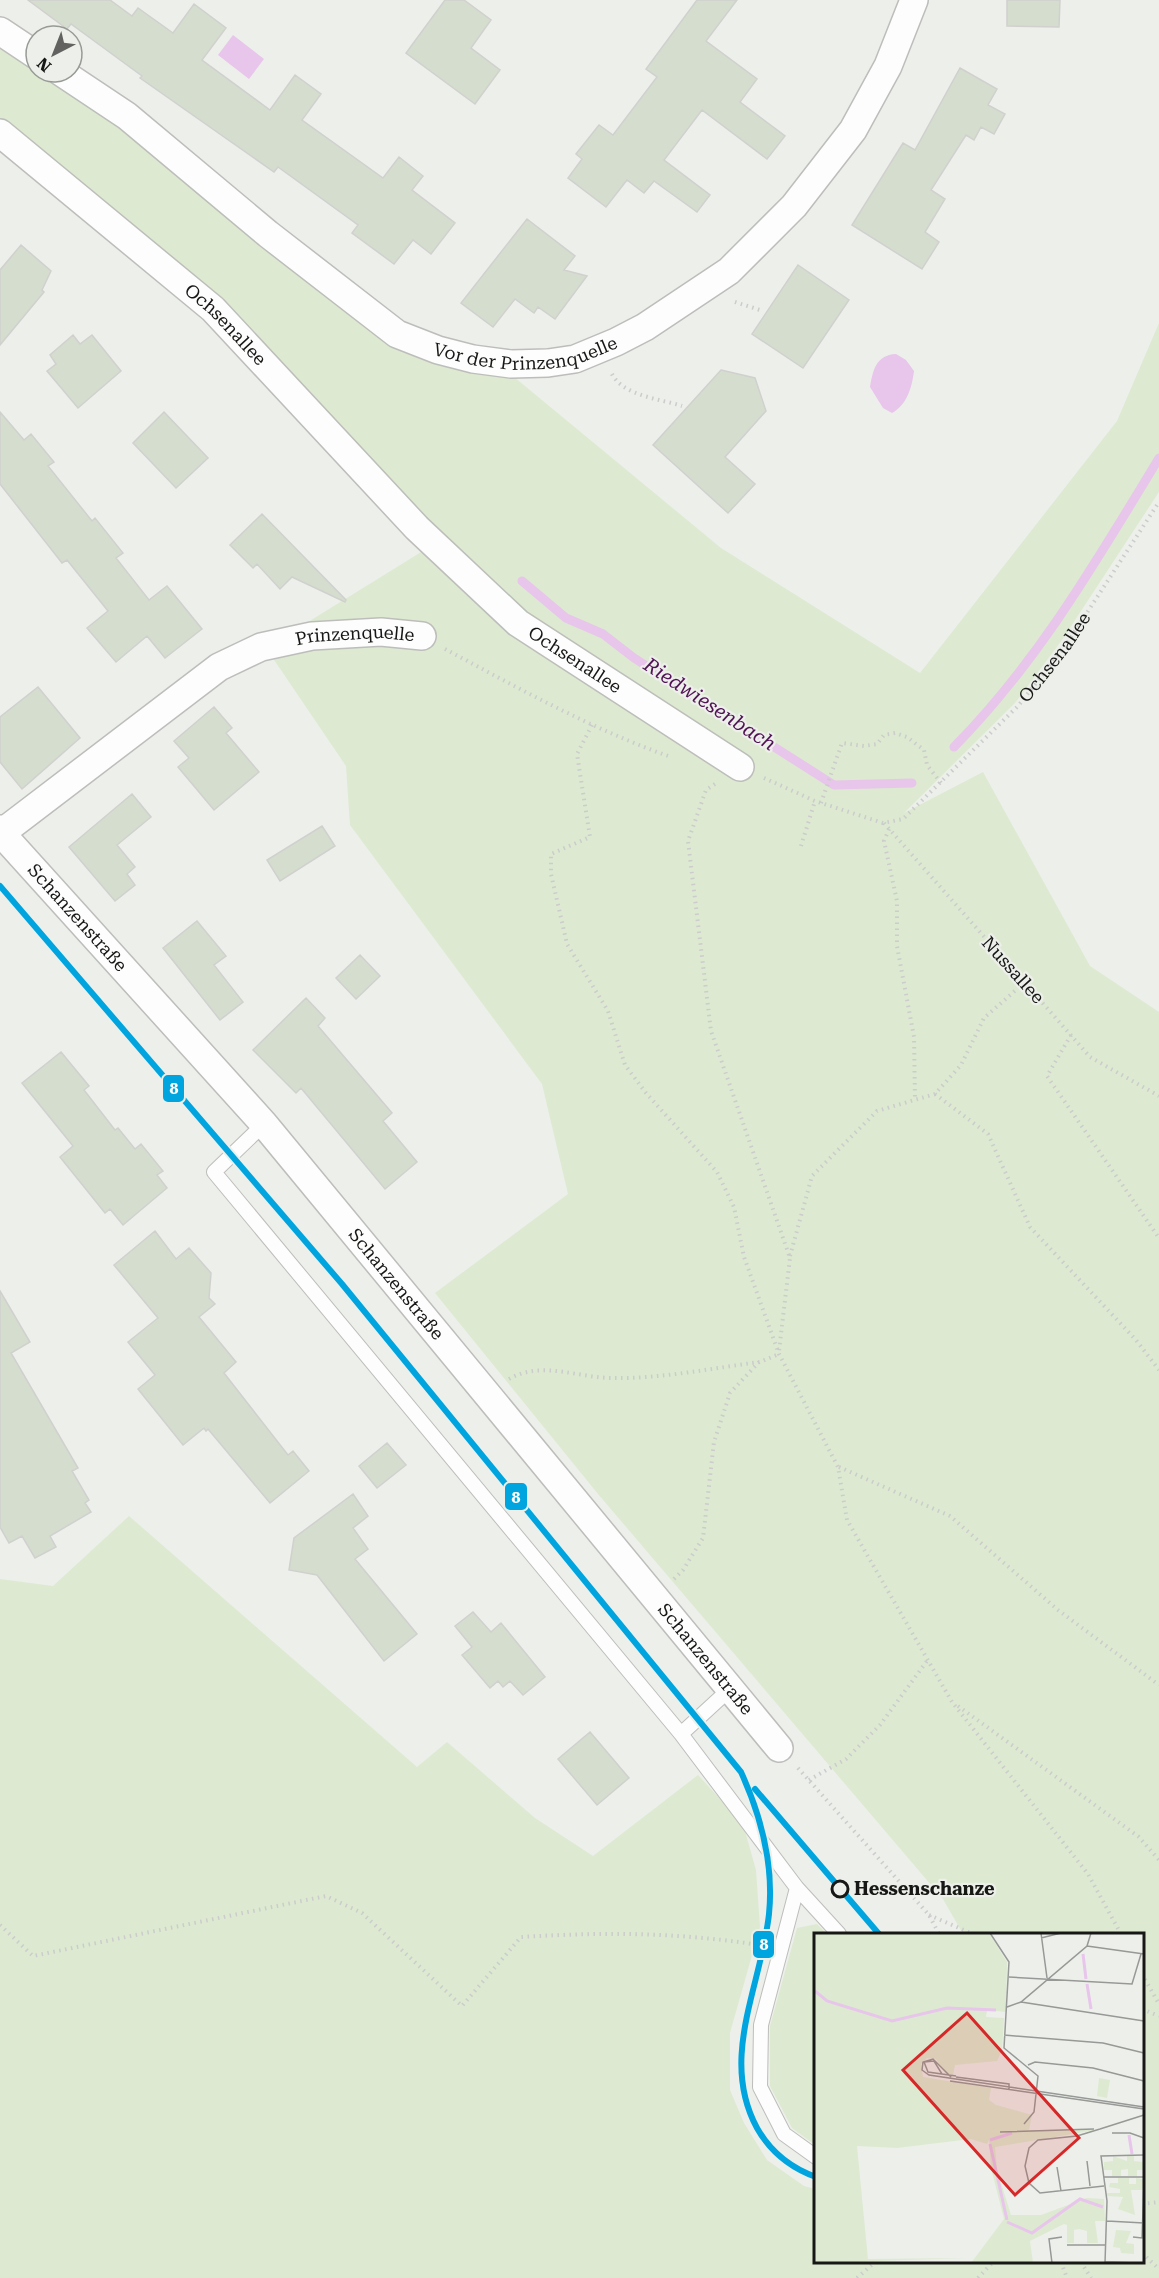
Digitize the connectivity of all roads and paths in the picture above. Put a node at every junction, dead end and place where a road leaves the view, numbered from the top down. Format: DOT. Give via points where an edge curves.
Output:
graph roads {
  1 [pos="914,0"];
  2 [pos="0,31"];
  3 [pos="24,47"];
  4 [pos="79,84"];
  5 [pos="0,133"];
  6 [pos="600,349"];
  7 [pos="682,406"];
  8 [pos="1159,502"];
  9 [pos="422,636"];
  10 [pos="592,725"];
  11 [pos="670,757"];
  12 [pos="740,767"];
  13 [pos="941,783"];
  14 [pos="815,801"];
  15 [pos="821,803"];
  16 [pos="883,823"];
  17 [pos="889,829"];
  18 [pos="0,833"];
  19 [pos="801,846"];
  20 [pos="1024,983"];
  21 [pos="1071,1035"];
  22 [pos="935,1094"];
  23 [pos="1159,1096"];
  24 [pos="915,1100"];
  25 [pos="264,1124"];
  26 [pos="1159,1238"];
  27 [pos="790,1258"];
  28 [pos="779,1354"];
  29 [pos="760,1362"];
  30 [pos="1159,1370"];
  31 [pos="484,1392"];
  32 [pos="838,1467"];
  33 [pos="654,1598"];
  34 [pos="927,1661"];
  35 [pos="1159,1685"];
  36 [pos="731,1688"];
  37 [pos="952,1702"];
  38 [pos="681,1734"];
  39 [pos="779,1748"];
  40 [pos="1159,1860"];
  41 [pos="797,1888"];
  42 [pos="928,1915"];
  43 [pos="0,1925"];
  44 [pos="837,1933"];
  45 [pos="938,1933"];
  46 [pos="968,1933"];
  47 [pos="1120,1933"];
  48 [pos="781,1948"];
  49 [pos="1144,1976"];
  50 [pos="1159,2004"];
  51 [pos="1144,2009"];
  52 [pos="1159,2016"];
  53 [pos="814,2156"];
  54 [pos="1159,2202"];
  55 [pos="1144,2204"];
  56 [pos="1144,2254"];
  57 [pos="874,2263"];
  58 [pos="992,2263"];
  59 [pos="1061,2263"];
  60 [pos="1082,2263"];
  61 [pos="1159,2269"];
  62 [pos="857,2278"];
  63 [pos="978,2278"];
  64 [pos="1067,2278"];
  65 [pos="1091,2278"];
  1 -- 6 [label="street, Vor der Prinzenquelle" via="888,66 853,130 794,206 729,272 645,327"];
  2 -- 3 [label="street"];
  4 -- 6 [label="street, Vor der Prinzenquelle" via="127,116 268,234 397,334 450,353 511,364 575,358"];
  5 -- 12 [label="street, Ochsenallee" via="213,309 417,528 518,623"];
  6 -- 7 [label="path" via="616,383"];
  8 -- 13 [label="path, Ochsenallee" via="1066,645 1018,706"];
  9 -- 10 [label="path, Prinzenquelle"];
  9 -- 18 [label="street, Prinzenquelle" via="312,636 261,647 219,667"];
  10 -- 11 [label="path, Prinzenquelle"];
  10 -- 28 [label="path" via="577,754 590,837 551,854 551,874 567,944 608,1011 625,1065 717,1172 734,1206 744,1257"];
  12 -- 14 [label="path"];
  12 -- 27 [label="path" via="706,790 688,841 711,1031"];
  13 -- 15 [label="path" via="927,765 924,750 895,733 884,735 877,744 842,743"];
  13 -- 16 [label="path, Ochsenallee" via="903,819"];
  14 -- 15 [label="path"];
  14 -- 19 [label="path"];
  15 -- 16 [label="path"];
  16 -- 17 [label="path, Nussallee"];
  17 -- 20 [label="path, Nussallee"];
  17 -- 24 [label="path" via="884,841 897,901 897,946 914,1037"];
  18 -- 25 [label="street, Schanzenstraße"];
  20 -- 21 [label="path, Nussallee"];
  20 -- 22 [label="path" via="984,1018 961,1065"];
  21 -- 23 [label="path, Nussallee" via="1090,1057"];
  21 -- 26 [label="path" via="1047,1076"];
  22 -- 24 [label="path"];
  22 -- 30 [label="path" via="988,1134 1030,1227 1136,1340"];
  24 -- 27 [label="path" via="877,1112 812,1176"];
  25 -- 31 [label="street, Schanzenstraße"];
  25 -- 38 [label="lane" via="214,1172"];
  27 -- 28 [label="path"];
  28 -- 29 [label="path"];
  28 -- 32 [label="path"];
  29 -- 31 [label="path" via="612,1378 549,1370 522,1371"];
  29 -- 33 [label="path" via="730,1393 714,1442 703,1538 683,1570"];
  31 -- 33 [label="street, Schanzenstraße"];
  32 -- 34 [label="path" via="847,1520"];
  32 -- 35 [label="path" via="950,1516 1058,1610"];
  33 -- 36 [label="street, Schanzenstraße"];
  34 -- 37 [label="path"];
  34 -- 42 [label="path" via="880,1725 846,1759 809,1780"];
  36 -- 38 [label="lane"];
  36 -- 39 [label="street, Schanzenstraße"];
  37 -- 40 [label="path" via="1138,1837"];
  37 -- 47 [label="path" via="1088,1874"];
  38 -- 41 [label="lane"];
  41 -- 44 [label="lane"];
  41 -- 48 [label="lane"];
  42 -- 45 [label="path"];
  42 -- 46 [label="path"];
  43 -- 48 [label="path" via="33,1956 326,1896 362,1913 462,2006 520,1937 603,1932 698,1935"];
  48 -- 53 [label="lane" via="761,2025 760,2087 784,2134"];
  49 -- 50 [label="path"];
  51 -- 52 [label="path"];
  54 -- 55 [label="path"];
  56 -- 61 [label="path"];
  57 -- 62 [label="path"];
  58 -- 63 [label="path"];
  59 -- 64 [label="path"];
  60 -- 65 [label="path"];
}
